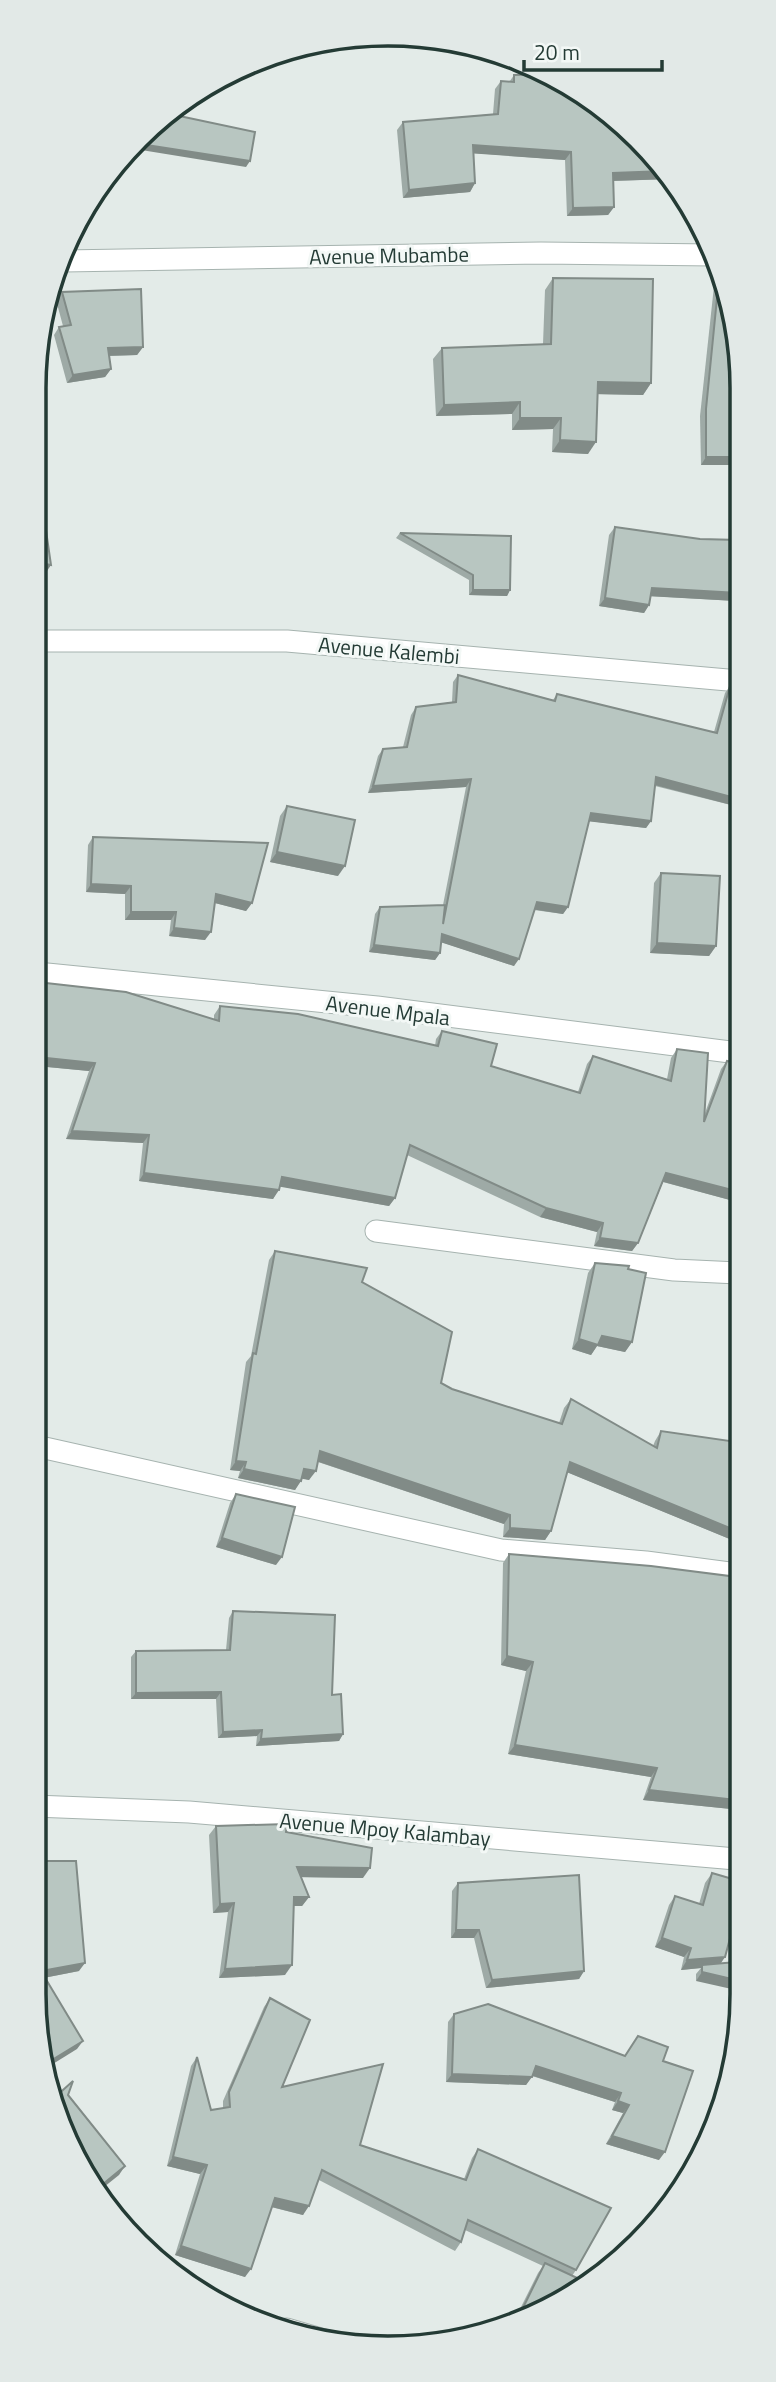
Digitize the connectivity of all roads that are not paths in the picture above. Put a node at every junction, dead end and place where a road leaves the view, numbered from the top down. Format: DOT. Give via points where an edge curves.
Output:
graph roads {
  1 [pos="703,255"];
  2 [pos="71,261"];
  3 [pos="46,641"];
  4 [pos="730,680"];
  5 [pos="46,974"];
  6 [pos="730,1052"];
  7 [pos="376,1231"];
  8 [pos="730,1273"];
  9 [pos="46,1448"];
  10 [pos="730,1573"];
  11 [pos="46,1806"];
  12 [pos="730,1858"];
  1 -- 2 [label="street, Avenue Mubambe"];
  3 -- 4 [label="street, Avenue Kalembi" via="287,641"];
  5 -- 6 [label="street, Avenue Mpala" via="377,1007"];
  7 -- 8 [label="street" via="674,1270"];
  9 -- 10 [label="street" via="501,1550"];
  11 -- 12 [label="street, Avenue Mpoy Kalambay" via="189,1812"];
}
